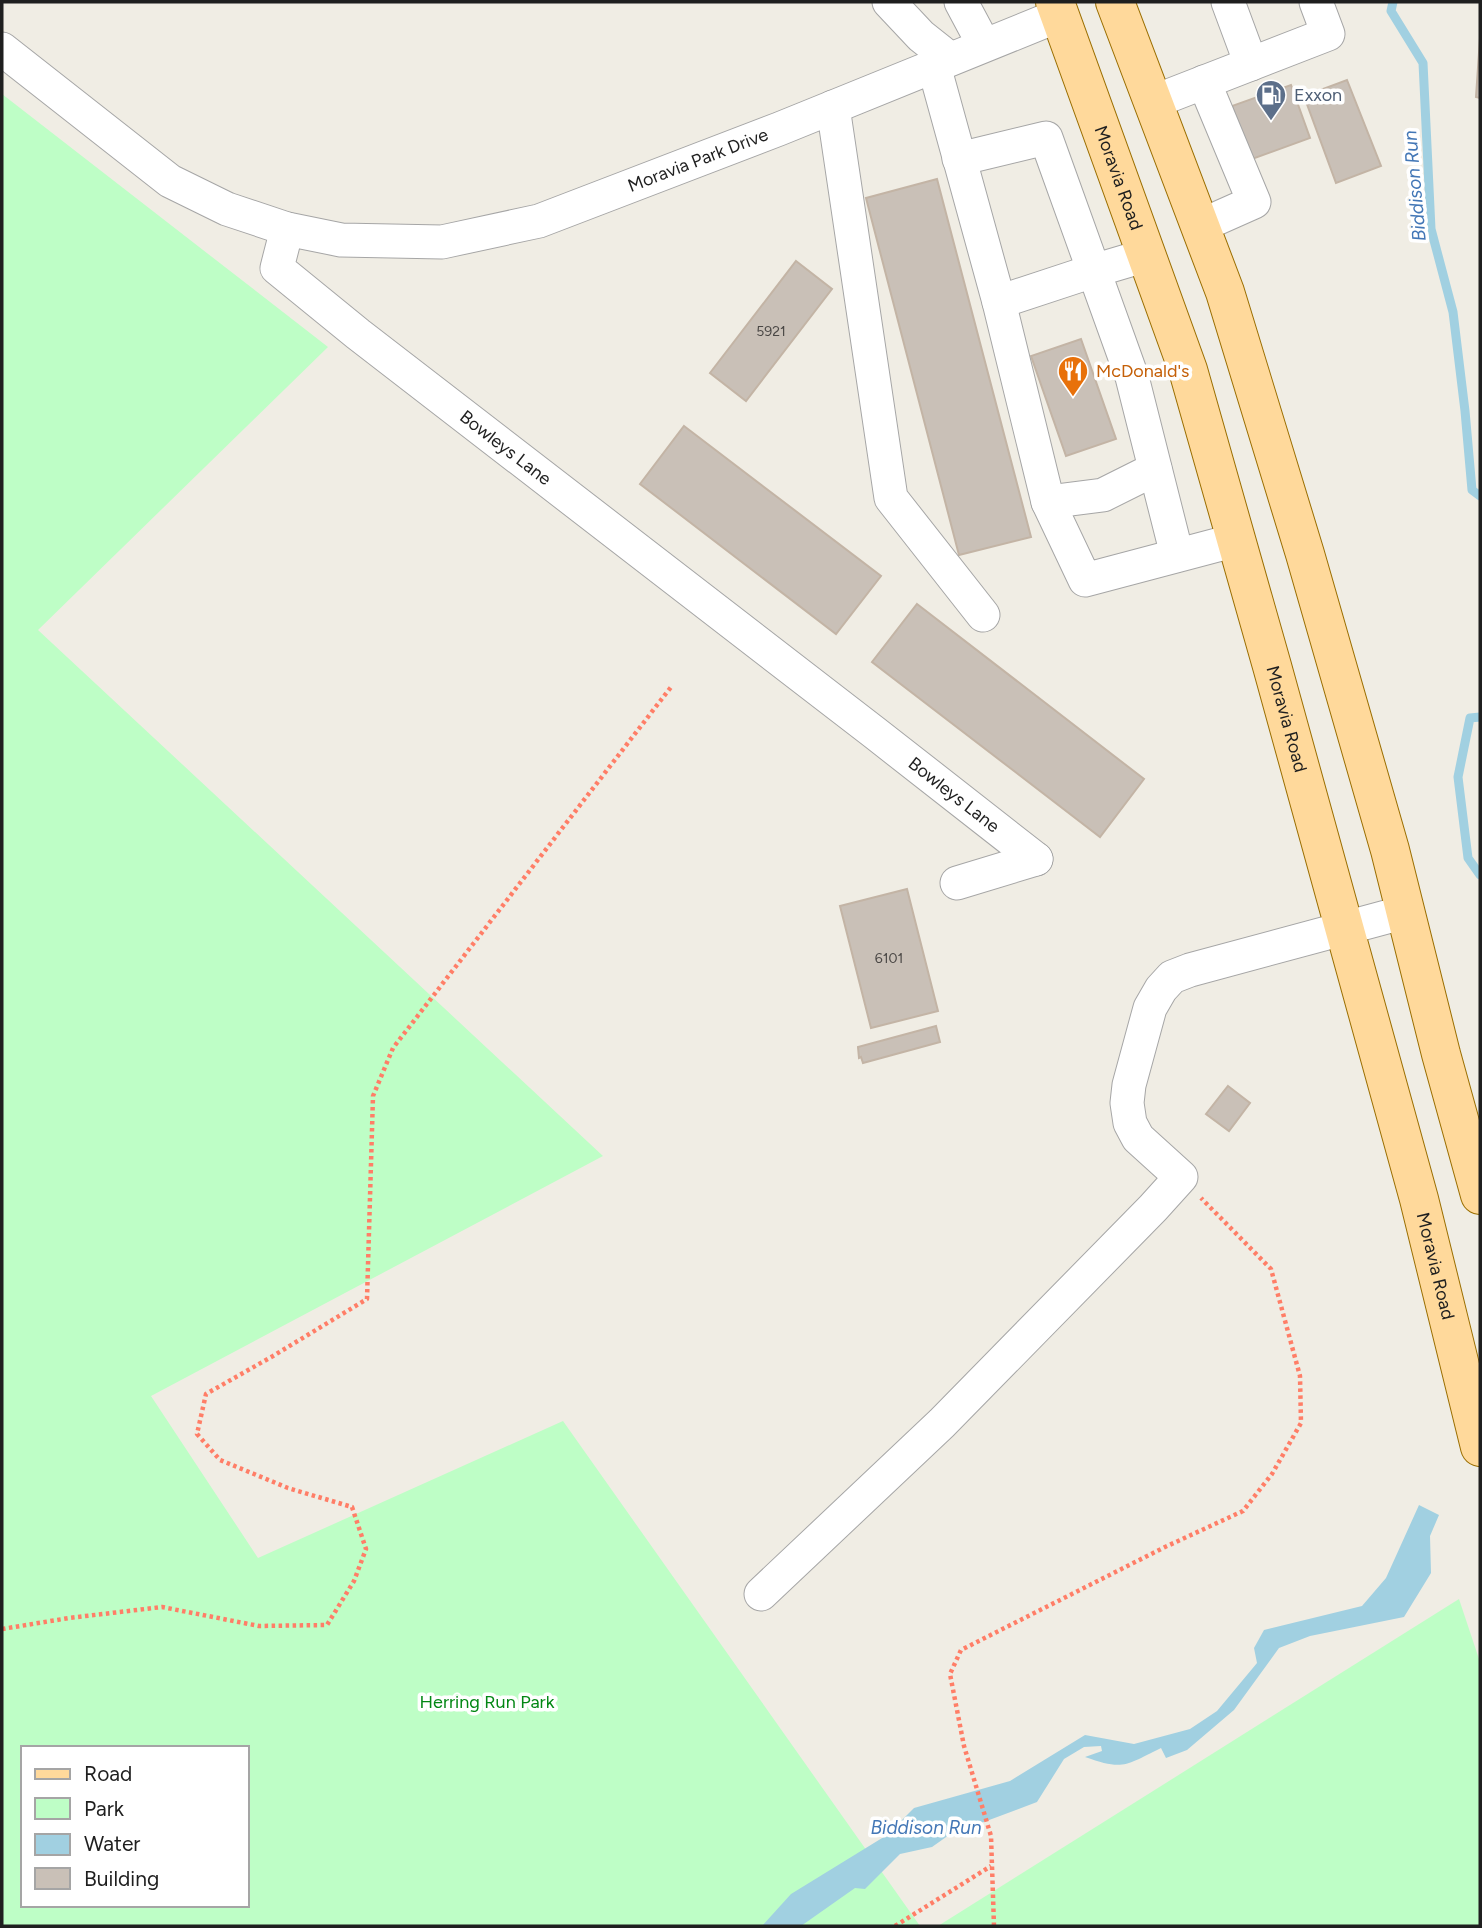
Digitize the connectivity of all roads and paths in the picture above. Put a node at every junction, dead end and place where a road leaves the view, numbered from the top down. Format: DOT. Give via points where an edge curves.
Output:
graph roads {
  1 [pos="889,2"];
  2 [pos="961,2"];
  3 [pos="1115,2"];
  4 [pos="1228,2"];
  5 [pos="1317,2"];
  6 [pos="1069,6"];
  7 [pos="984,45"];
  8 [pos="2,49"];
  9 [pos="942,63"];
  10 [pos="1251,64"];
  11 [pos="1205,82"];
  12 [pos="1153,102"];
  13 [pos="833,107"];
  14 [pos="959,159"];
  15 [pos="1200,226"];
  16 [pos="287,229"];
  17 [pos="1147,255"];
  18 [pos="1093,271"];
  19 [pos="999,302"];
  20 [pos="1155,469"];
  21 [pos="1048,502"];
  22 [pos="1236,540"];
  23 [pos="1177,555"];
  24 [pos="983,615"];
  25 [pos="671,687"];
  26 [pos="957,883"];
  27 [pos="1405,912"];
  28 [pos="1344,928"];
  29 [pos="1181,1177"];
  30 [pos="1480,1195"];
  31 [pos="1480,1447"];
  32 [pos="761,1594"];
  33 [pos="2,1629"];
  34 [pos="992,1866"];
  35 [pos="895,1926"];
  36 [pos="994,1926"];
  1 -- 9 [label="street"];
  2 -- 7 [label="street"];
  3 -- 12 [label="main road"];
  4 -- 10 [label="street"];
  5 -- 10 [label="street" via="1328,34"];
  6 -- 7 [label="street, Moravia Park Drive"];
  6 -- 17 [label="main road, Moravia Road"];
  7 -- 9 [label="street, Moravia Park Drive"];
  8 -- 16 [label="street" via="170,181 227,209"];
  9 -- 13 [label="street, Moravia Park Drive"];
  9 -- 14 [label="street"];
  10 -- 11 [label="street"];
  11 -- 12 [label="street"];
  11 -- 15 [label="street" via="1254,202"];
  12 -- 15 [label="main road"];
  13 -- 16 [label="street, Moravia Park Drive" via="552,216 442,242 341,240"];
  13 -- 24 [label="street" via="891,498"];
  14 -- 18 [label="street" via="1046,138"];
  14 -- 19 [label="street"];
  15 -- 27 [label="main road" via="1225,292 1305,554"];
  16 -- 26 [label="street, Bowleys Lane" via="277,268 1036,859"];
  17 -- 18 [label="street"];
  17 -- 22 [label="main road, Moravia Road" via="1188,370"];
  18 -- 19 [label="street"];
  18 -- 20 [label="street" via="1132,377"];
  19 -- 21 [label="street"];
  20 -- 21 [label="street" via="1103,495"];
  20 -- 23 [label="street"];
  21 -- 23 [label="street" via="1085,580"];
  22 -- 23 [label="street"];
  22 -- 28 [label="main road, Moravia Road"];
  25 -- 33 [label="path" via="393,1048 373,1096 367,1299 206,1394 197,1434 220,1460 288,1488 352,1507 366,1549 354,1581 327,1625 259,1626 162,1607"];
  27 -- 28 [label="street"];
  27 -- 30 [label="main road"];
  28 -- 29 [label="street" via="1191,970 1172,977 1161,989 1150,1008 1127,1103 1138,1138"];
  28 -- 31 [label="main road, Moravia Road" via="1419,1199"];
  29 -- 32 [label="street" via="942,1423"];
  29 -- 34 [label="path" via="1271,1269 1300,1376 1301,1423 1272,1474 1243,1511 961,1650 950,1674 964,1746 991,1836"];
  34 -- 35 [label="path"];
  34 -- 36 [label="path"];
}
